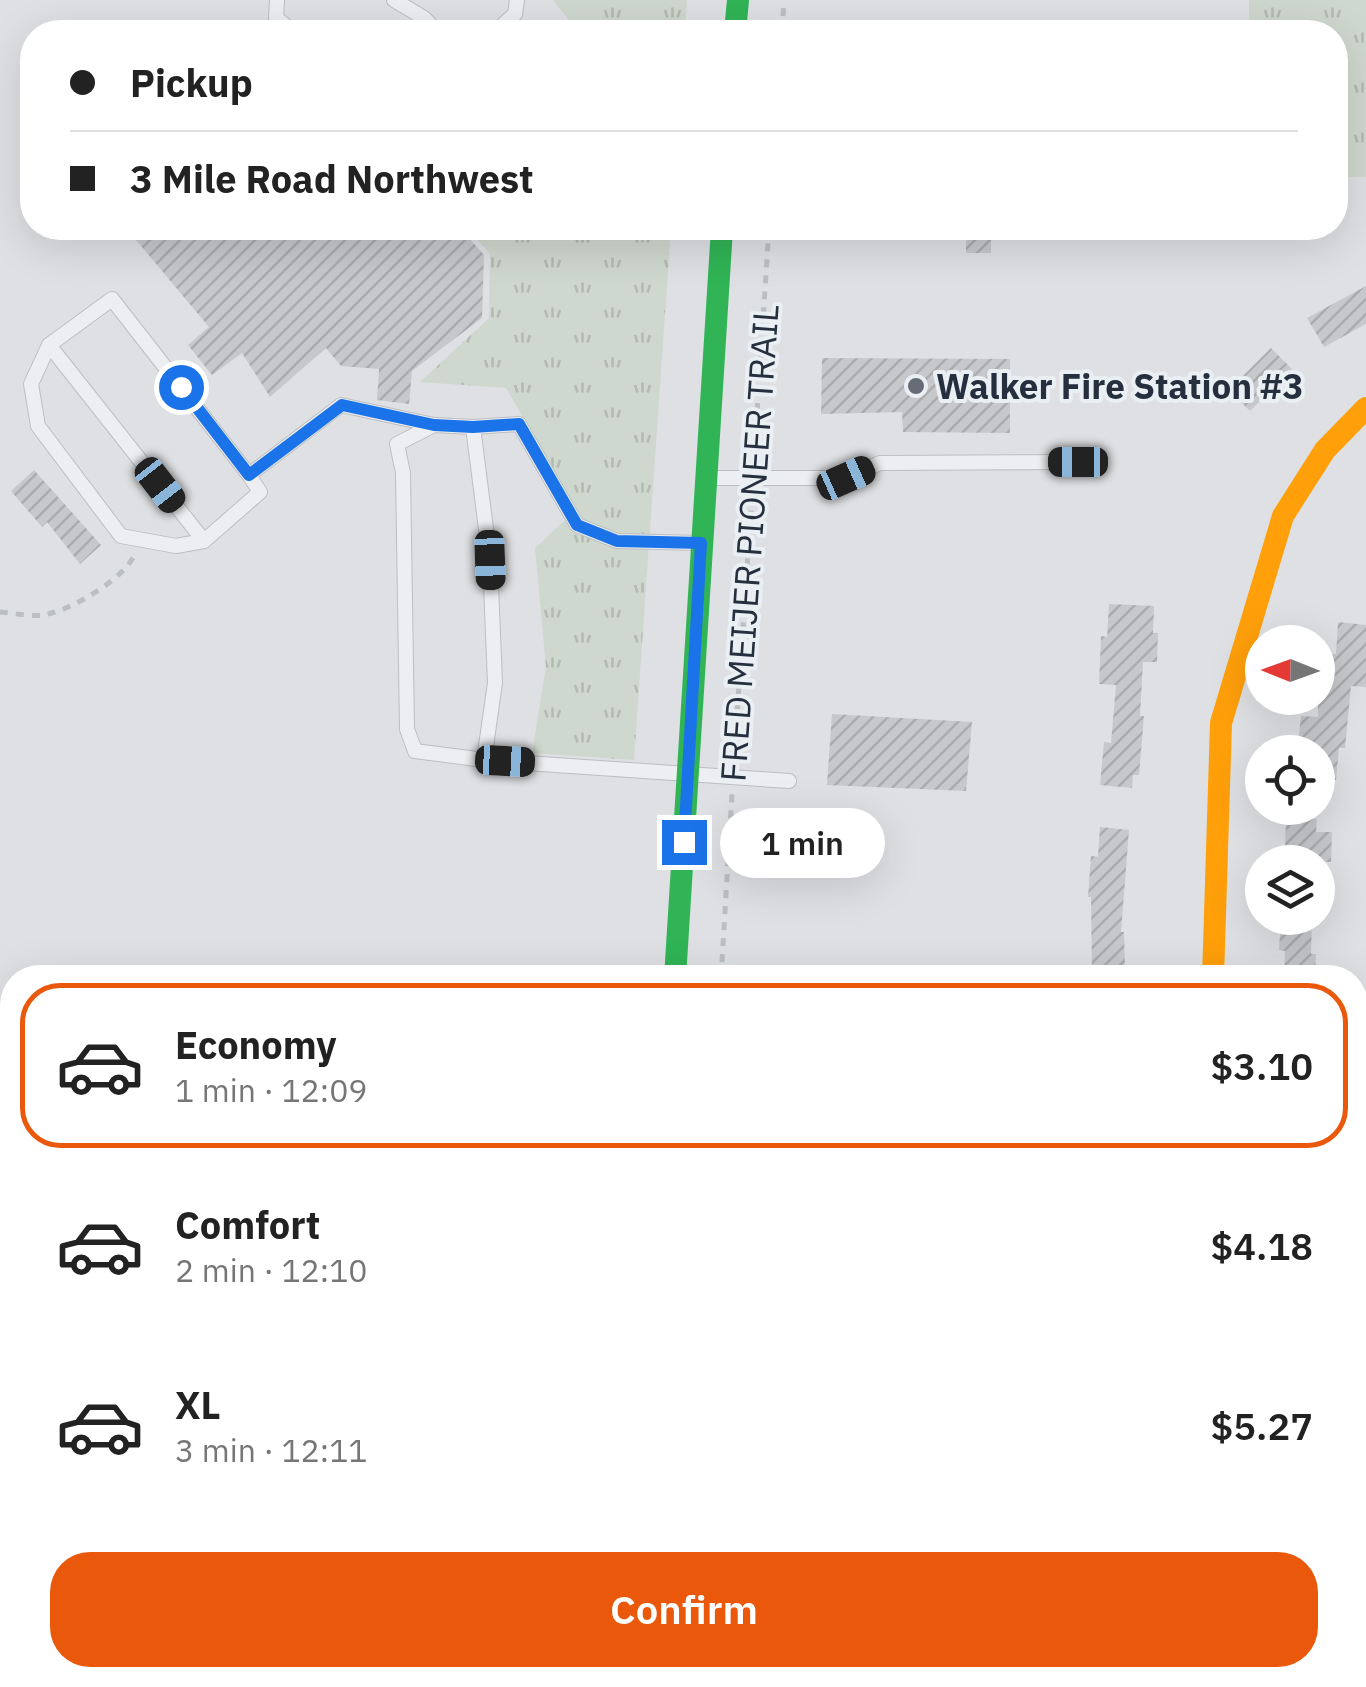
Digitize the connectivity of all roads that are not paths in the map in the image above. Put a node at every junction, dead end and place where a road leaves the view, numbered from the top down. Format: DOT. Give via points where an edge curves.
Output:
graph roads {
  1 [pos="394,0"];
  2 [pos="426,20"];
  3 [pos="721,240"];
  4 [pos="49,345"];
  5 [pos="1366,408"];
  6 [pos="434,425"];
  7 [pos="473,427"];
  8 [pos="1078,462"];
  9 [pos="249,475"];
  10 [pos="707,478"];
  11 [pos="204,541"];
  12 [pos="701,543"];
  13 [pos="484,760"];
  14 [pos="688,774"];
  15 [pos="790,782"];
  16 [pos="676,965"];
  17 [pos="1213,965"];
  1 -- 2 [label="lane"];
  3 -- 10 [label="main road"];
  4 -- 9 [label="lane" via="112,298"];
  4 -- 11 [label="lane"];
  4 -- 11 [label="lane" via="31,384 38,426 122,536 176,546"];
  5 -- 17 [label="main road" via="1325,450 1283,516 1221,723"];
  6 -- 7 [label="lane"];
  6 -- 9 [label="lane" via="342,405"];
  6 -- 13 [label="lane" via="398,444 404,472 407,729 414,751"];
  7 -- 12 [label="lane" via="519,424 577,525 617,541"];
  7 -- 13 [label="lane" via="490,560 494,683"];
  8 -- 10 [label="lane" via="880,463 846,478"];
  9 -- 11 [label="lane" via="260,492"];
  10 -- 12 [label="main road"];
  12 -- 14 [label="main road"];
  13 -- 14 [label="lane"];
  14 -- 15 [label="lane"];
  14 -- 16 [label="main road"];
}
